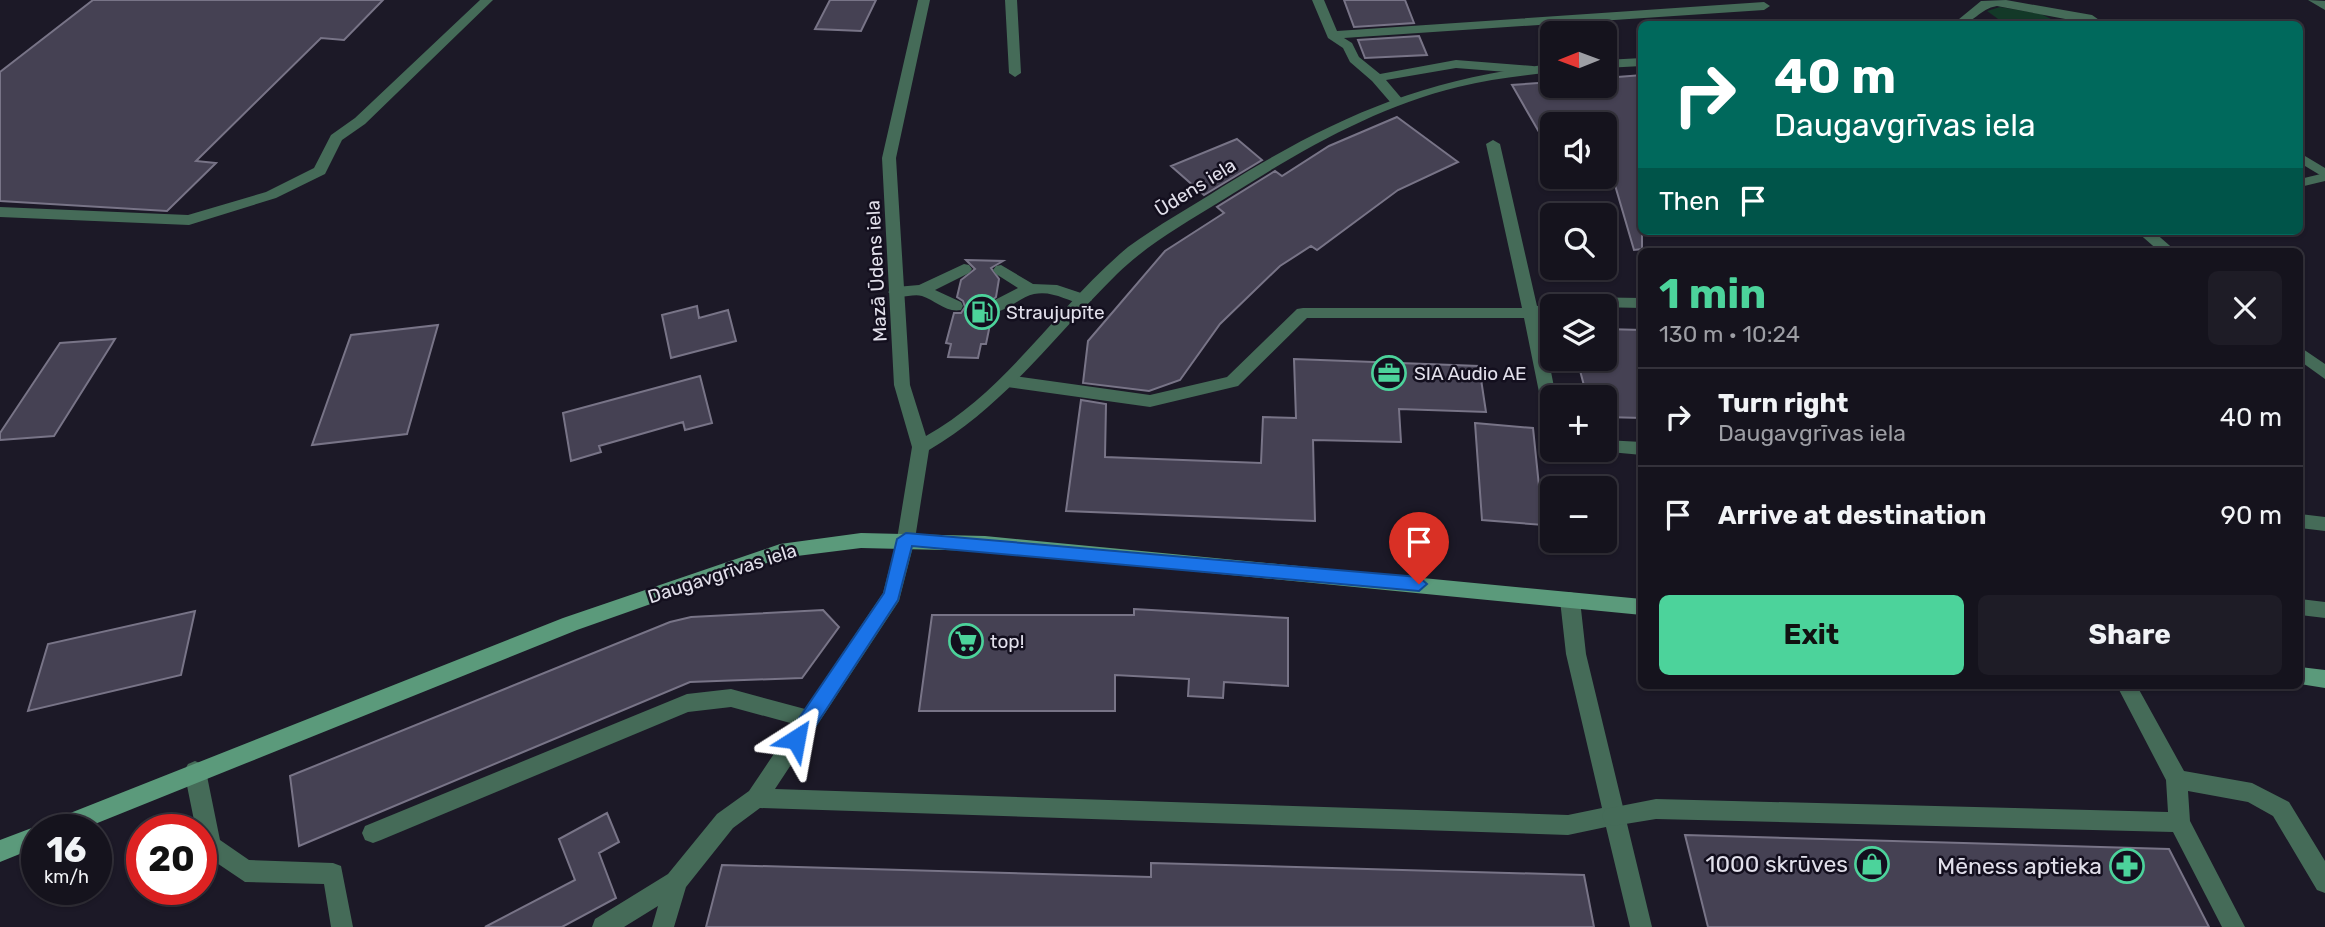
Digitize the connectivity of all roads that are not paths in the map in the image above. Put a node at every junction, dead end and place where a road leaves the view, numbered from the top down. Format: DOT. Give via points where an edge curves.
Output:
graph roads {
  1 [pos="487,0"];
  2 [pos="924,0"];
  3 [pos="1011,0"];
  4 [pos="1318,0"];
  5 [pos="2314,0"];
  6 [pos="1764,6"];
  7 [pos="2325,6"];
  8 [pos="1963,21"];
  9 [pos="2095,21"];
  10 [pos="1332,35"];
  11 [pos="1638,62"];
  12 [pos="1617,63"];
  13 [pos="1540,69"];
  14 [pos="1533,70"];
  15 [pos="1016,73"];
  16 [pos="1377,78"];
  17 [pos="1396,100"];
  18 [pos="1493,144"];
  19 [pos="2303,159"];
  20 [pos="2325,176"];
  21 [pos="2303,182"];
  22 [pos="0,212"];
  23 [pos="2148,235"];
  24 [pos="2165,248"];
  25 [pos="964,269"];
  26 [pos="1001,270"];
  27 [pos="1027,287"];
  28 [pos="922,290"];
  29 [pos="896,292"];
  30 [pos="1084,300"];
  31 [pos="1617,303"];
  32 [pos="1638,303"];
  33 [pos="955,306"];
  34 [pos="993,307"];
  35 [pos="1540,311"];
  36 [pos="1531,313"];
  37 [pos="2303,355"];
  38 [pos="2325,373"];
  39 [pos="1007,381"];
  40 [pos="1546,385"];
  41 [pos="921,447"];
  42 [pos="1617,447"];
  43 [pos="1638,449"];
  44 [pos="2303,521"];
  45 [pos="2325,524"];
  46 [pos="906,539"];
  47 [pos="1570,600"];
  48 [pos="1638,607"];
  49 [pos="2303,607"];
  50 [pos="2325,610"];
  51 [pos="2303,676"];
  52 [pos="2325,679"];
  53 [pos="2129,689"];
  54 [pos="809,719"];
  55 [pos="195,771"];
  56 [pos="2177,779"];
  57 [pos="757,798"];
  58 [pos="92,814"];
  59 [pos="1613,816"];
  60 [pos="2179,822"];
  61 [pos="373,833"];
  62 [pos="21,842"];
  63 [pos="0,851"];
  64 [pos="676,882"];
  65 [pos="2325,882"];
  66 [pos="342,927"];
  67 [pos="603,927"];
  68 [pos="663,927"];
  69 [pos="1641,927"];
  70 [pos="2234,927"];
  1 -- 22 [label="street" via="360,121 336,138 320,171 271,195 189,220"];
  2 -- 29 [label="street, Mazā Ūdens iela" via="889,158"];
  3 -- 15 [label="street"];
  4 -- 10 [label="street"];
  5 -- 7 [label="street"];
  6 -- 10 [label="street"];
  8 -- 9 [label="street" via="1985,4 2008,2"];
  10 -- 16 [label="street"];
  11 -- 12 [label="street"];
  13 -- 14 [label="street, Ūdens iela"];
  14 -- 16 [label="street" via="1456,64"];
  14 -- 17 [label="street, Ūdens iela" via="1480,78"];
  16 -- 17 [label="street"];
  17 -- 30 [label="street, Ūdens iela" via="1312,137 1144,242"];
  18 -- 36 [label="street"];
  19 -- 20 [label="street"];
  20 -- 21 [label="street"];
  23 -- 24 [label="street"];
  25 -- 28 [label="street"];
  26 -- 27 [label="street"];
  27 -- 30 [label="street" via="1059,290"];
  27 -- 34 [label="street"];
  28 -- 29 [label="street"];
  28 -- 33 [label="street"];
  29 -- 41 [label="street, Mazā Ūdens iela" via="902,385"];
  30 -- 39 [label="street, Ūdens iela"];
  31 -- 32 [label="street"];
  35 -- 36 [label="street"];
  36 -- 39 [label="street" via="1303,313 1232,382 1150,401"];
  36 -- 40 [label="street"];
  37 -- 38 [label="street"];
  39 -- 41 [label="street, Ūdens iela" via="961,422"];
  41 -- 46 [label="street, Mazā Ūdens iela"];
  42 -- 43 [label="street"];
  44 -- 45 [label="street"];
  46 -- 47 [label="main road, Daugavgrīvas iela"];
  46 -- 54 [label="street, Mazā Ūdens iela" via="892,595"];
  46 -- 55 [label="main road, Daugavgrīvas iela" via="780,551 570,624"];
  47 -- 48 [label="main road, Daugavgrīvas iela"];
  47 -- 59 [label="street" via="1576,654"];
  49 -- 50 [label="street"];
  51 -- 52 [label="main road"];
  53 -- 56 [label="street"];
  54 -- 57 [label="street, Mazā Ūdens iela"];
  54 -- 61 [label="street" via="731,698 687,703"];
  55 -- 58 [label="main road, Daugavgrīvas iela"];
  55 -- 66 [label="street" via="210,846 245,871 333,874"];
  56 -- 60 [label="street"];
  56 -- 65 [label="street" via="2252,793 2281,809"];
  57 -- 59 [label="street" via="1568,825"];
  57 -- 64 [label="street" via="725,821"];
  59 -- 60 [label="street" via="1656,809"];
  59 -- 69 [label="street"];
  60 -- 70 [label="street"];
  62 -- 63 [label="main road"];
  64 -- 67 [label="street"];
  64 -- 68 [label="street"];
}
